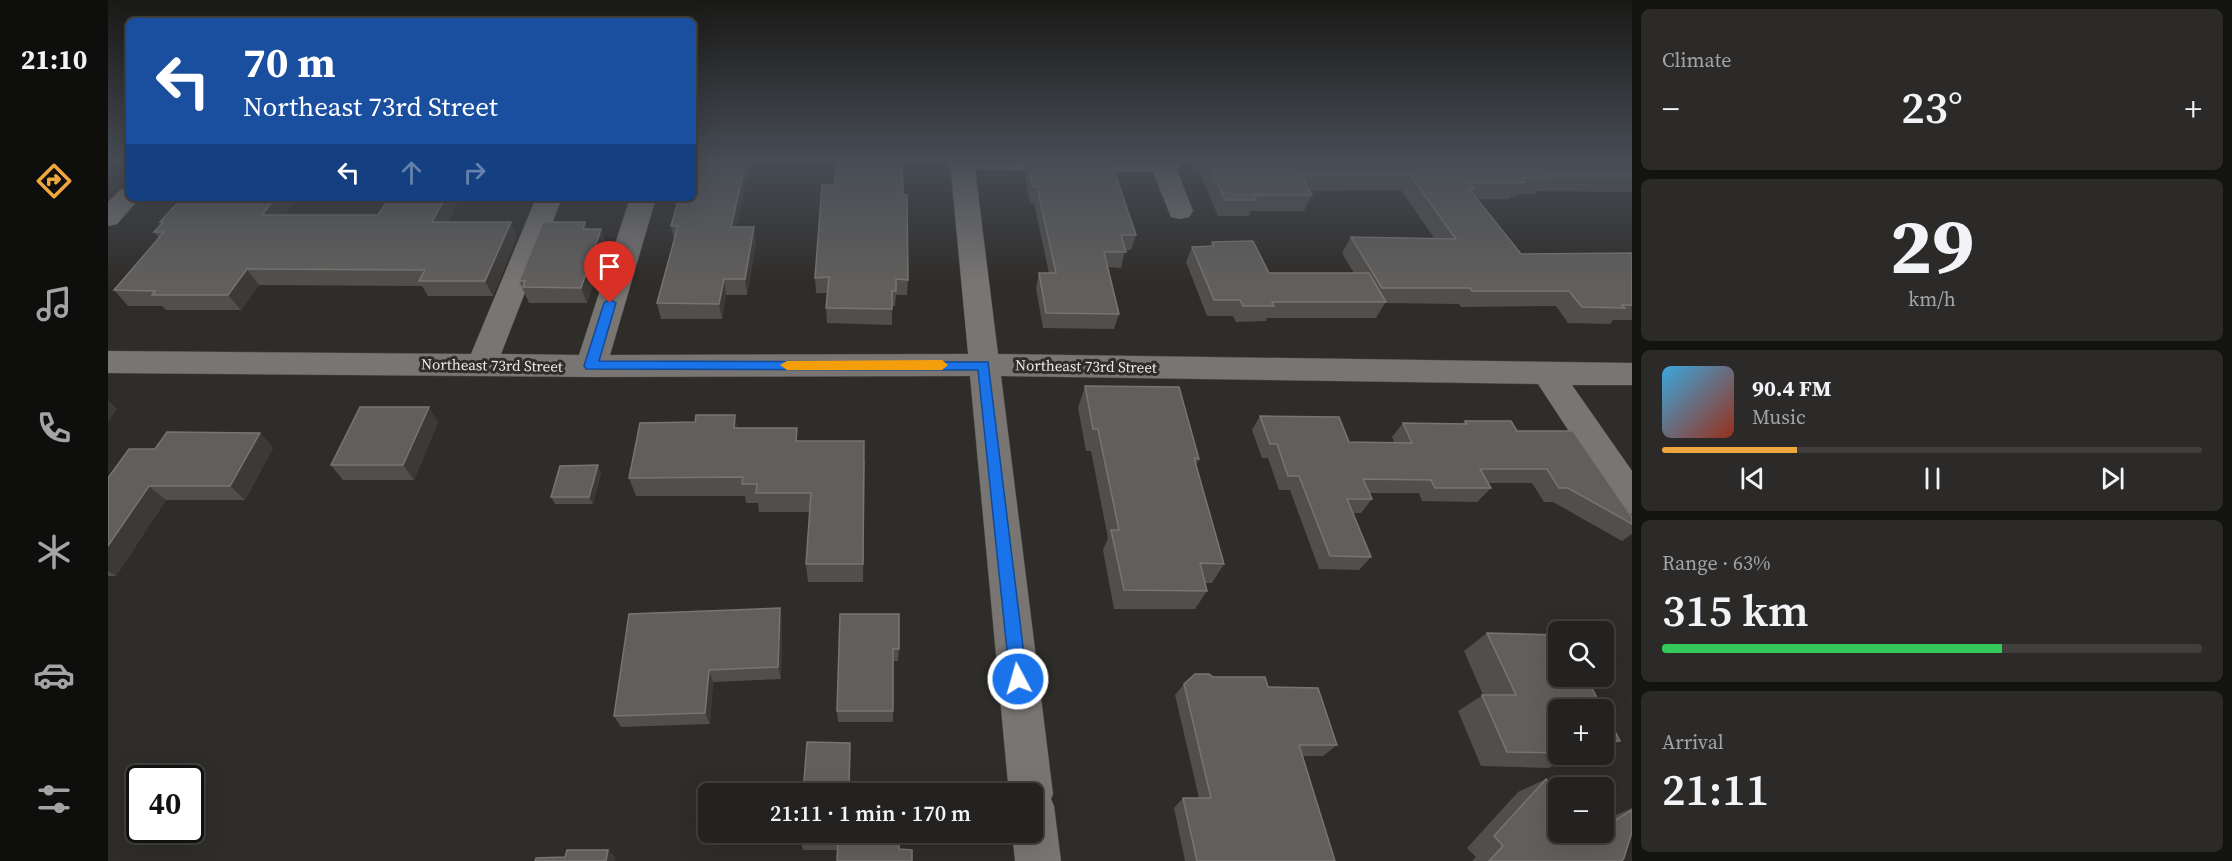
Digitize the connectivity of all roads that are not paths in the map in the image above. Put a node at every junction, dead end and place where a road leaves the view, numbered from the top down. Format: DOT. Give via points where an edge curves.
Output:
graph roads {
  1 [pos="123,201"];
  2 [pos="548,201"];
  3 [pos="642,201"];
  4 [pos="966,201"];
  5 [pos="1177,201"];
  6 [pos="1180,211"];
  7 [pos="108,218"];
  8 [pos="108,362"];
  9 [pos="482,364"];
  10 [pos="984,365"];
  11 [pos="591,366"];
  12 [pos="1547,373"];
  13 [pos="1632,374"];
  14 [pos="1632,499"];
  15 [pos="1030,783"];
  16 [pos="1036,843"];
  17 [pos="1038,861"];
  1 -- 7 [label="street"];
  2 -- 9 [label="street"];
  3 -- 11 [label="street"];
  4 -- 10 [label="street"];
  5 -- 6 [label="street"];
  8 -- 9 [label="street, Northeast 73rd Street"];
  9 -- 11 [label="street, Northeast 73rd Street"];
  10 -- 11 [label="street, Northeast 73rd Street"];
  10 -- 12 [label="street, Northeast 73rd Street"];
  10 -- 15 [label="street"];
  12 -- 13 [label="street, Northeast 73rd Street"];
  12 -- 14 [label="street"];
  16 -- 17 [label="street"];
}
